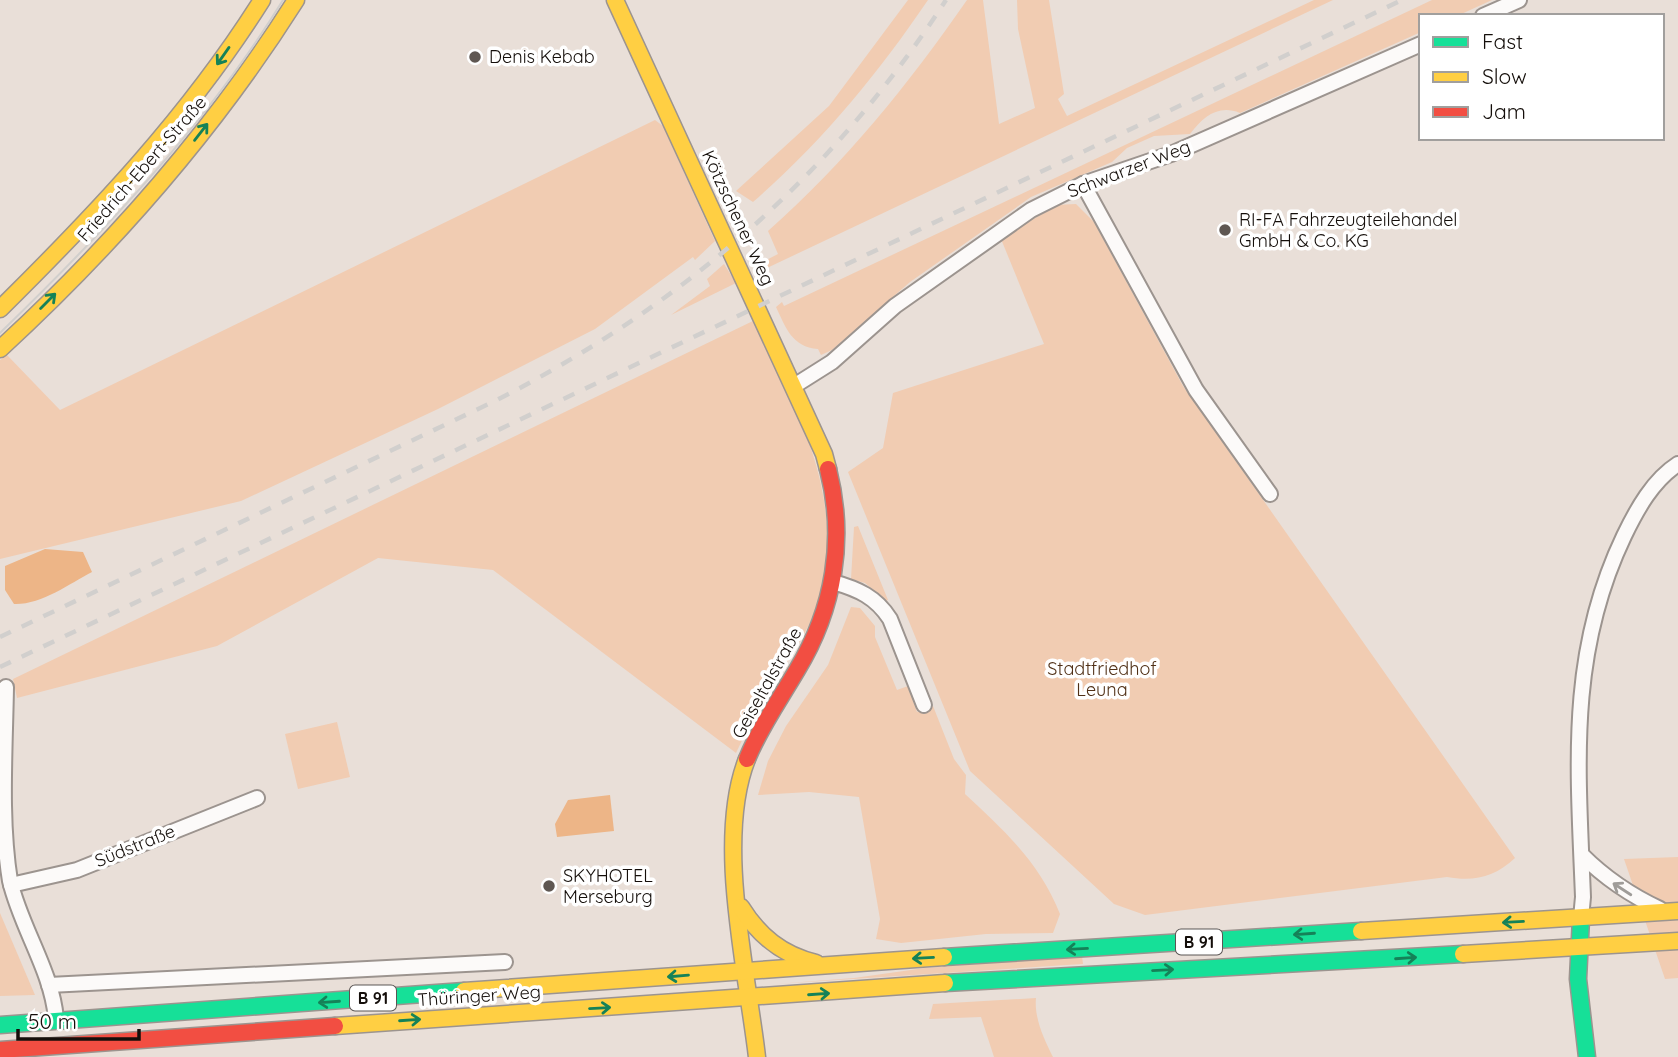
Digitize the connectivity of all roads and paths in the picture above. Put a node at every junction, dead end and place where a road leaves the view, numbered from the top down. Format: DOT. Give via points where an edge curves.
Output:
graph roads {
  1 [pos="262,0"];
  2 [pos="296,0"];
  3 [pos="615,0"];
  4 [pos="1519,0"];
  5 [pos="1488,14"];
  6 [pos="1419,45"];
  7 [pos="1083,184"];
  8 [pos="0,309"];
  9 [pos="0,349"];
  10 [pos="793,386"];
  11 [pos="824,454"];
  12 [pos="1678,464"];
  13 [pos="1270,494"];
  14 [pos="833,582"];
  15 [pos="6,687"];
  16 [pos="924,705"];
  17 [pos="257,798"];
  18 [pos="1582,855"];
  19 [pos="11,886"];
  20 [pos="738,902"];
  21 [pos="1673,912"];
  22 [pos="1581,918"];
  23 [pos="1678,941"];
  24 [pos="1579,946"];
  25 [pos="505,962"];
  26 [pos="825,965"];
  27 [pos="427,966"];
  28 [pos="747,971"];
  29 [pos="49,985"];
  30 [pos="429,995"];
  31 [pos="751,999"];
  32 [pos="56,1019"];
  33 [pos="0,1025"];
  34 [pos="0,1050"];
  35 [pos="85,1051"];
  36 [pos="757,1057"];
  37 [pos="1587,1057"];
  1 -- 8 [label="main road, Friedrich-Ebert-Straße, one-way" via="169,129 120,188"];
  9 -- 2 [label="main road, Friedrich-Ebert-Straße, one-way" via="141,205 239,85"];
  3 -- 10 [label="main road, Kötzschener Weg"];
  4 -- 5 [label="street"];
  6 -- 7 [label="street, Schwarzer Weg" via="1171,154"];
  7 -- 10 [label="street, Schwarzer Weg" via="1031,210 895,306 832,362"];
  7 -- 13 [label="street" via="1196,390"];
  10 -- 11 [label="main road, Kötzschener Weg"];
  11 -- 14 [label="main road, Geiseltalstraße" via="839,529"];
  12 -- 18 [label="street" via="1640,504 1612,562 1592,626 1581,677 1577,745"];
  14 -- 16 [label="street" via="866,594 882,606"];
  14 -- 20 [label="main road, Geiseltalstraße" via="813,643 766,717 741,780 734,808"];
  15 -- 19 [label="street" via="2,841"];
  17 -- 19 [label="street, Südstraße" via="77,870"];
  21 -- 18 [label="street, one-way" via="1615,885"];
  18 -- 22 [label="street"];
  19 -- 29 [label="street"];
  20 -- 26 [label="main road" via="774,946 796,960"];
  20 -- 28 [label="main road, Geiseltalstraße"];
  21 -- 22 [label="main road, B 91"];
  22 -- 24 [label="main road"];
  22 -- 26 [label="main road, B 91, one-way"];
  23 -- 24 [label="main road, B 91"];
  31 -- 24 [label="main road, B 91, one-way" via="1041,976"];
  24 -- 37 [label="main road"];
  25 -- 27 [label="street, Thüringer Weg"];
  26 -- 28 [label="main road, B 91"];
  27 -- 29 [label="street, Thüringer Weg"];
  27 -- 30 [label="street"];
  28 -- 30 [label="main road, Thüringer Weg / B 91, one-way"];
  28 -- 31 [label="main road, Geiseltalstraße"];
  29 -- 32 [label="street"];
  30 -- 32 [label="main road, Thüringer Weg / B 91, one-way"];
  35 -- 31 [label="main road, Thüringer Weg / B 91, one-way" via="479,1015"];
  31 -- 36 [label="main road, Geiseltalstraße"];
  32 -- 33 [label="main road, Thüringer Weg / B 91"];
  34 -- 35 [label="main road, Thüringer Weg / B 91"];
}
